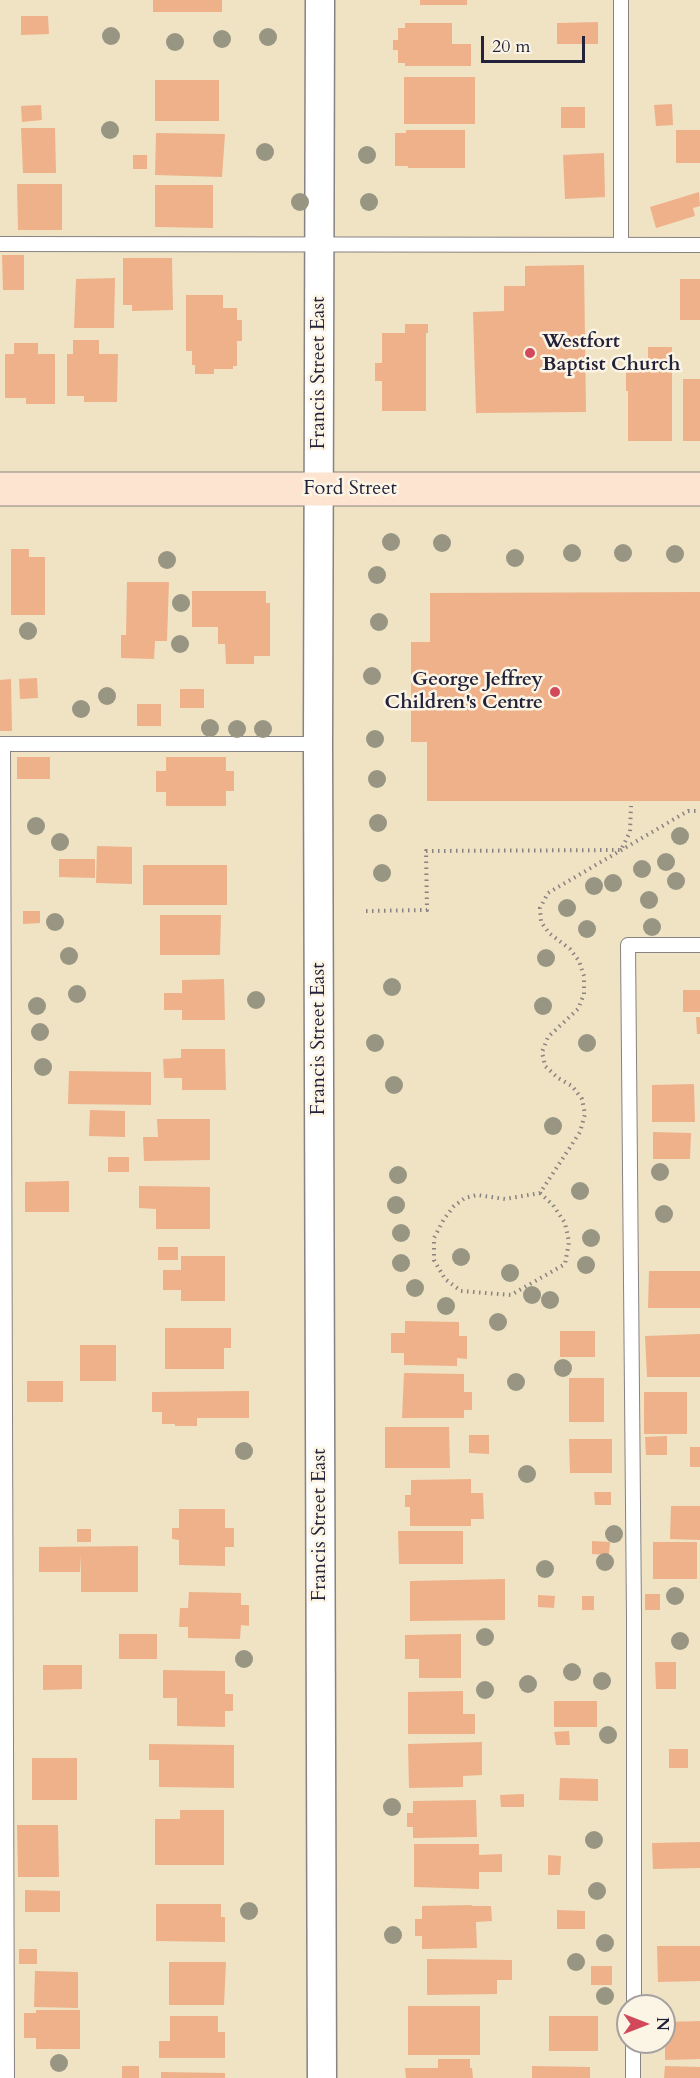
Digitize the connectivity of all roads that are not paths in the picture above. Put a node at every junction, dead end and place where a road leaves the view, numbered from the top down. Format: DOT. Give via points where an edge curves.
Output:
graph roads {
  1 [pos="320,0"];
  2 [pos="621,0"];
  3 [pos="0,244"];
  4 [pos="319,244"];
  5 [pos="621,244"];
  6 [pos="700,244"];
  7 [pos="0,489"];
  8 [pos="700,489"];
  9 [pos="319,490"];
  10 [pos="2,744"];
  11 [pos="318,744"];
  12 [pos="700,945"];
  13 [pos="633,1994"];
  14 [pos="633,2054"];
  15 [pos="7,2078"];
  16 [pos="322,2078"];
  17 [pos="633,2078"];
  1 -- 4 [label="street, Francis Street East"];
  2 -- 5 [label="lane"];
  3 -- 4 [label="lane"];
  4 -- 5 [label="lane"];
  4 -- 9 [label="street, Francis Street East"];
  5 -- 6 [label="lane"];
  7 -- 9 [label="main road, Ford Street"];
  8 -- 9 [label="main road, Ford Street"];
  9 -- 11 [label="street, Francis Street East"];
  10 -- 11 [label="lane"];
  10 -- 15 [label="lane"];
  11 -- 16 [label="street, Francis Street East"];
  12 -- 13 [label="lane" via="628,945"];
  14 -- 17 [label="lane"];
}
